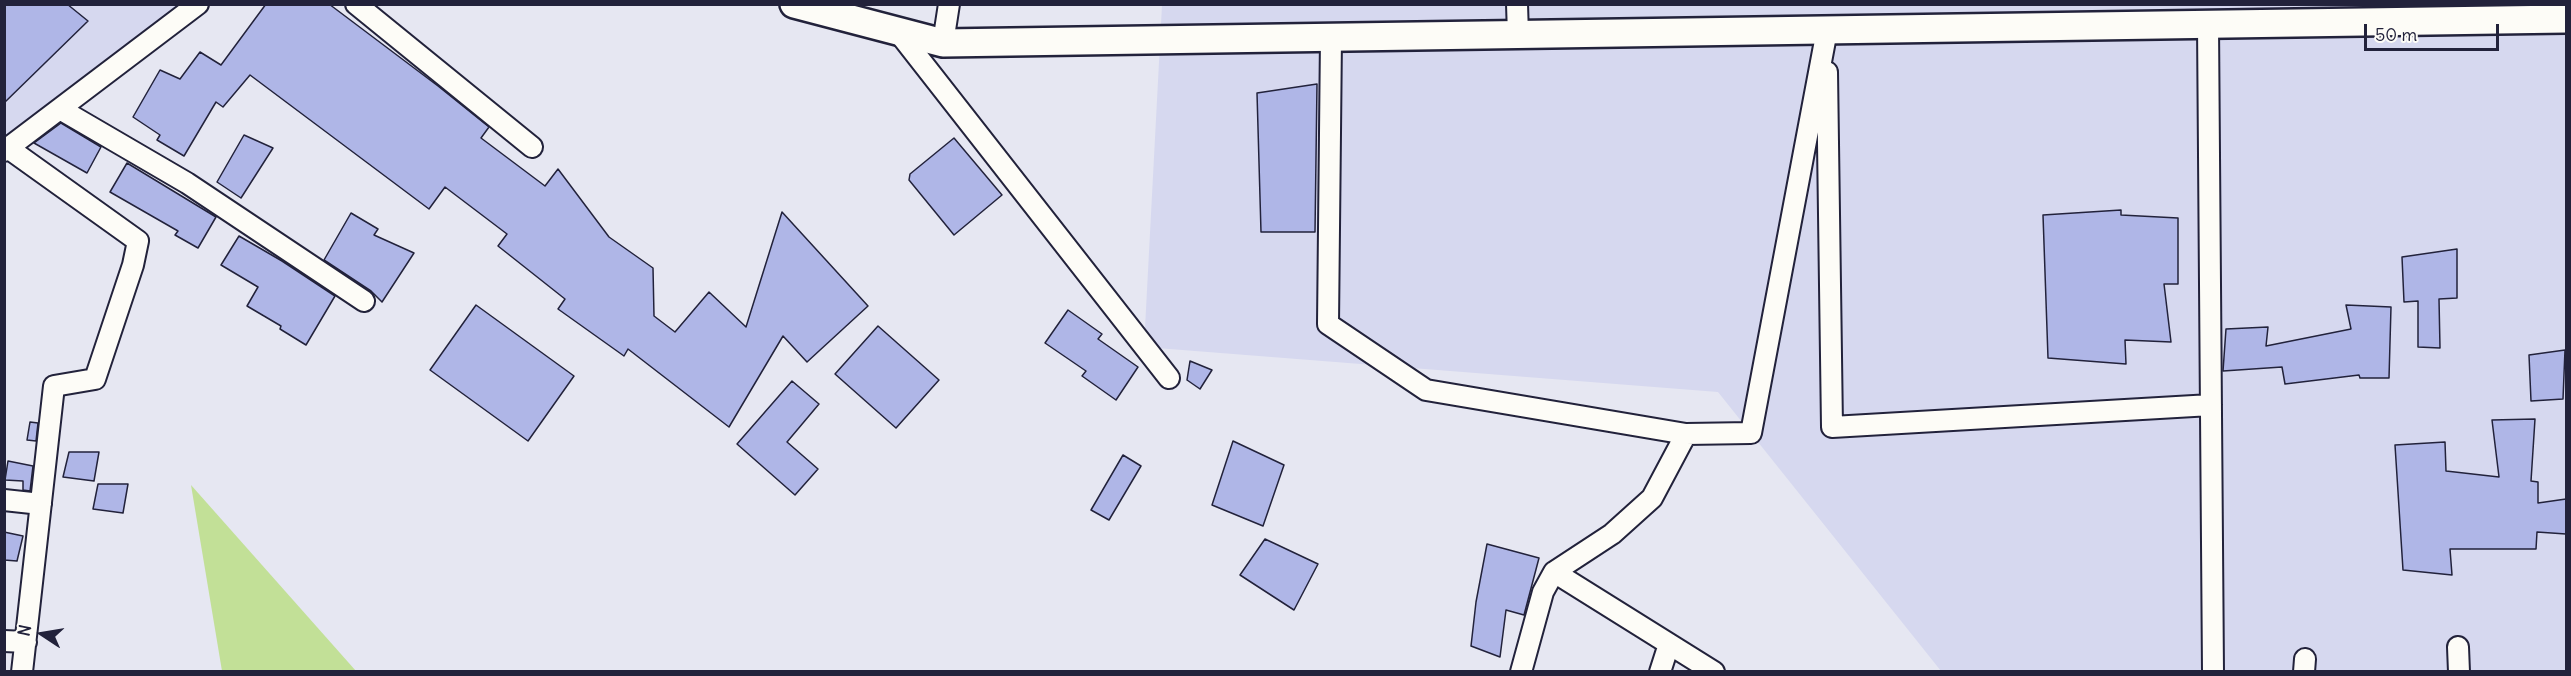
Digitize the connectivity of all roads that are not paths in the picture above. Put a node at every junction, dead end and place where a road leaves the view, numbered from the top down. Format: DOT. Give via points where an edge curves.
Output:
graph roads {
  1 [pos="198,4"];
  2 [pos="356,4"];
  3 [pos="794,4"];
  4 [pos="949,4"];
  5 [pos="1517,4"];
  6 [pos="2451,13"];
  7 [pos="2566,20"];
  8 [pos="2208,25"];
  9 [pos="1827,30"];
  10 [pos="899,33"];
  11 [pos="1518,35"];
  12 [pos="1331,37"];
  13 [pos="944,43"];
  14 [pos="60,109"];
  15 [pos="532,147"];
  16 [pos="6,149"];
  17 [pos="364,301"];
  18 [pos="1168,378"];
  19 [pos="2211,405"];
  20 [pos="1686,434"];
  21 [pos="4,500"];
  22 [pos="41,504"];
  23 [pos="1554,572"];
  24 [pos="4,640"];
  25 [pos="26,642"];
  26 [pos="1669,644"];
  27 [pos="2458,646"];
  28 [pos="22,672"];
  29 [pos="1521,672"];
  30 [pos="1660,672"];
  31 [pos="1714,672"];
  32 [pos="2213,672"];
  33 [pos="2459,672"];
  1 -- 14 [label="street"];
  2 -- 15 [label="street"];
  3 -- 10 [label="main road"];
  4 -- 13 [label="street"];
  5 -- 11 [label="street"];
  6 -- 7 [label="main road"];
  6 -- 8 [label="main road"];
  8 -- 9 [label="main road"];
  8 -- 19 [label="street"];
  9 -- 11 [label="main road"];
  9 -- 19 [label="street" via="1832,427"];
  9 -- 20 [label="street" via="1751,433"];
  10 -- 13 [label="main road"];
  10 -- 18 [label="street"];
  11 -- 12 [label="main road"];
  12 -- 13 [label="main road"];
  12 -- 20 [label="street" via="1328,324 1426,390"];
  14 -- 16 [label="street"];
  14 -- 17 [label="street" via="187,183"];
  16 -- 22 [label="street" via="138,242 95,379 54,386"];
  19 -- 32 [label="street"];
  20 -- 23 [label="street" via="1652,498 1612,534"];
  21 -- 22 [label="street"];
  22 -- 25 [label="street"];
  23 -- 26 [label="street"];
  23 -- 29 [label="street" via="1544,592"];
  24 -- 25 [label="street"];
  25 -- 28 [label="street"];
  26 -- 30 [label="street"];
  26 -- 31 [label="street"];
  27 -- 33 [label="street"];
}
